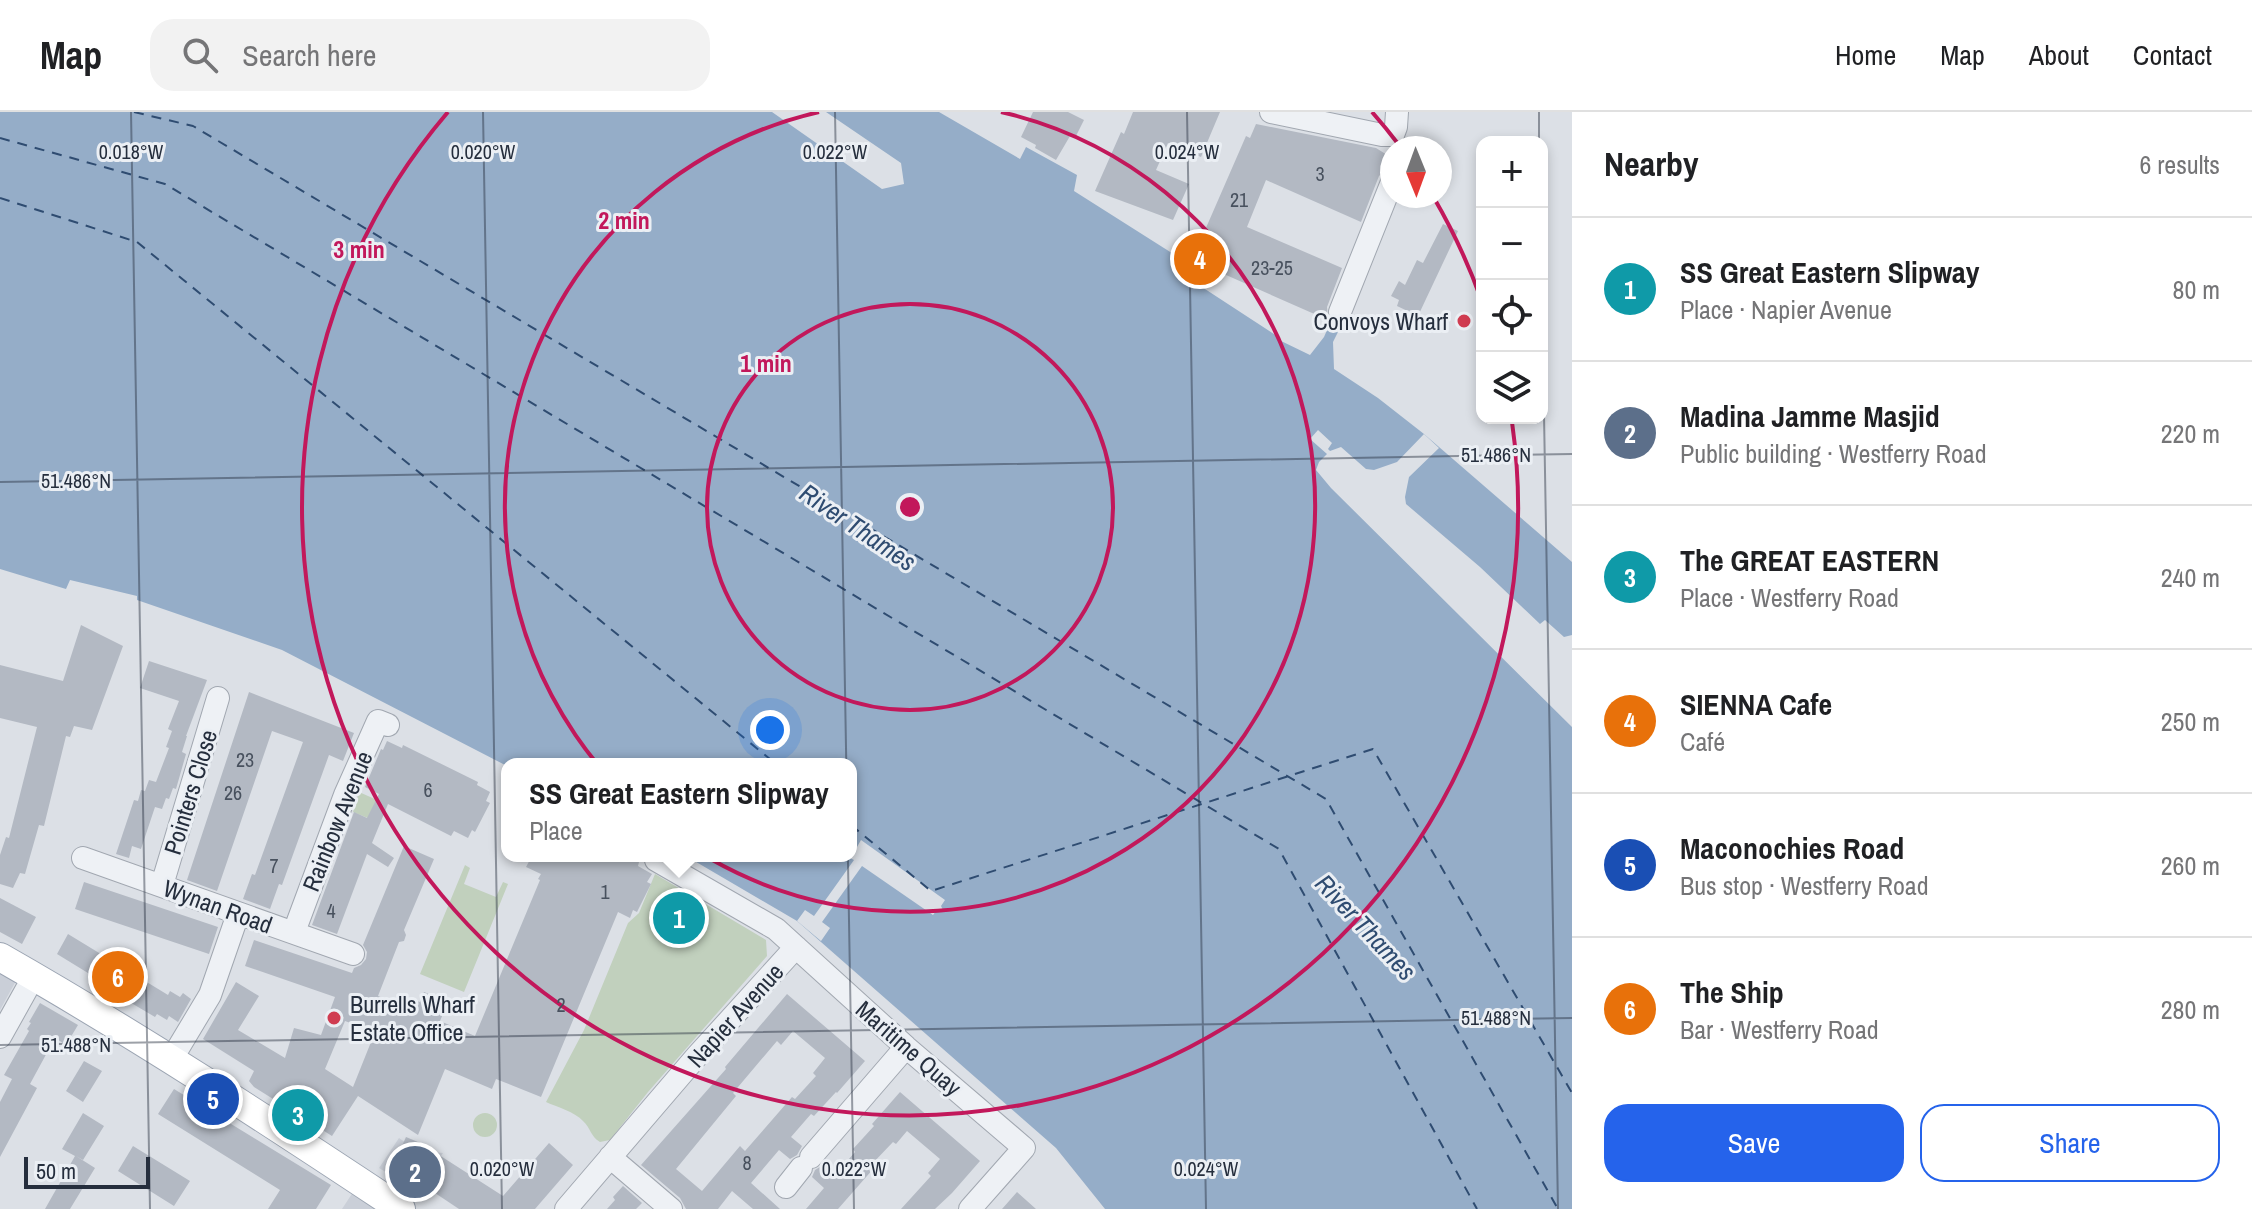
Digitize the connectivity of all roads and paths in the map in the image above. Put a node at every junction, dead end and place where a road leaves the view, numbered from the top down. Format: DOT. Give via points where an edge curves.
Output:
graph roads {
  1 [pos="1271,112"];
  2 [pos="1397,112"];
  3 [pos="1384,136"];
  4 [pos="1395,136"];
  5 [pos="1382,208"];
  6 [pos="1340,312"];
  7 [pos="218,698"];
  8 [pos="388,725"];
  9 [pos="83,858"];
  10 [pos="659,862"];
  11 [pos="162,885"];
  12 [pos="238,914"];
  13 [pos="294,932"];
  14 [pos="796,947"];
  15 [pos="353,954"];
  16 [pos="0,957"];
  17 [pos="34,976"];
  18 [pos="0,1037"];
  19 [pos="906,1047"];
  20 [pos="171,1060"];
  21 [pos="610,1157"];
  22 [pos="786,1187"];
  23 [pos="401,1209"];
  24 [pos="566,1209"];
  25 [pos="671,1209"];
  26 [pos="970,1209"];
  1 -- 3 [label="street"];
  2 -- 4 [label="street"];
  5 -- 6 [label="street"];
  7 -- 11 [label="street, Pointers Close"];
  8 -- 13 [label="street, Rainbow Avenue" via="378,721"];
  9 -- 11 [label="street, Wynan Road"];
  10 -- 14 [label="street, Napier Avenue" via="776,929"];
  11 -- 12 [label="street, Wynan Road"];
  12 -- 13 [label="street, Wynan Road"];
  12 -- 20 [label="street" via="210,995"];
  13 -- 15 [label="street, Wynan Road"];
  14 -- 19 [label="street, Maritime Quay"];
  14 -- 21 [label="street, Napier Avenue"];
  16 -- 17 [label="main road"];
  17 -- 18 [label="street"];
  17 -- 20 [label="main road"];
  19 -- 22 [label="street"];
  19 -- 26 [label="street, Maritime Quay" via="1024,1148"];
  20 -- 23 [label="main road"];
  21 -- 24 [label="street, Napier Avenue"];
  21 -- 25 [label="street"];
}
